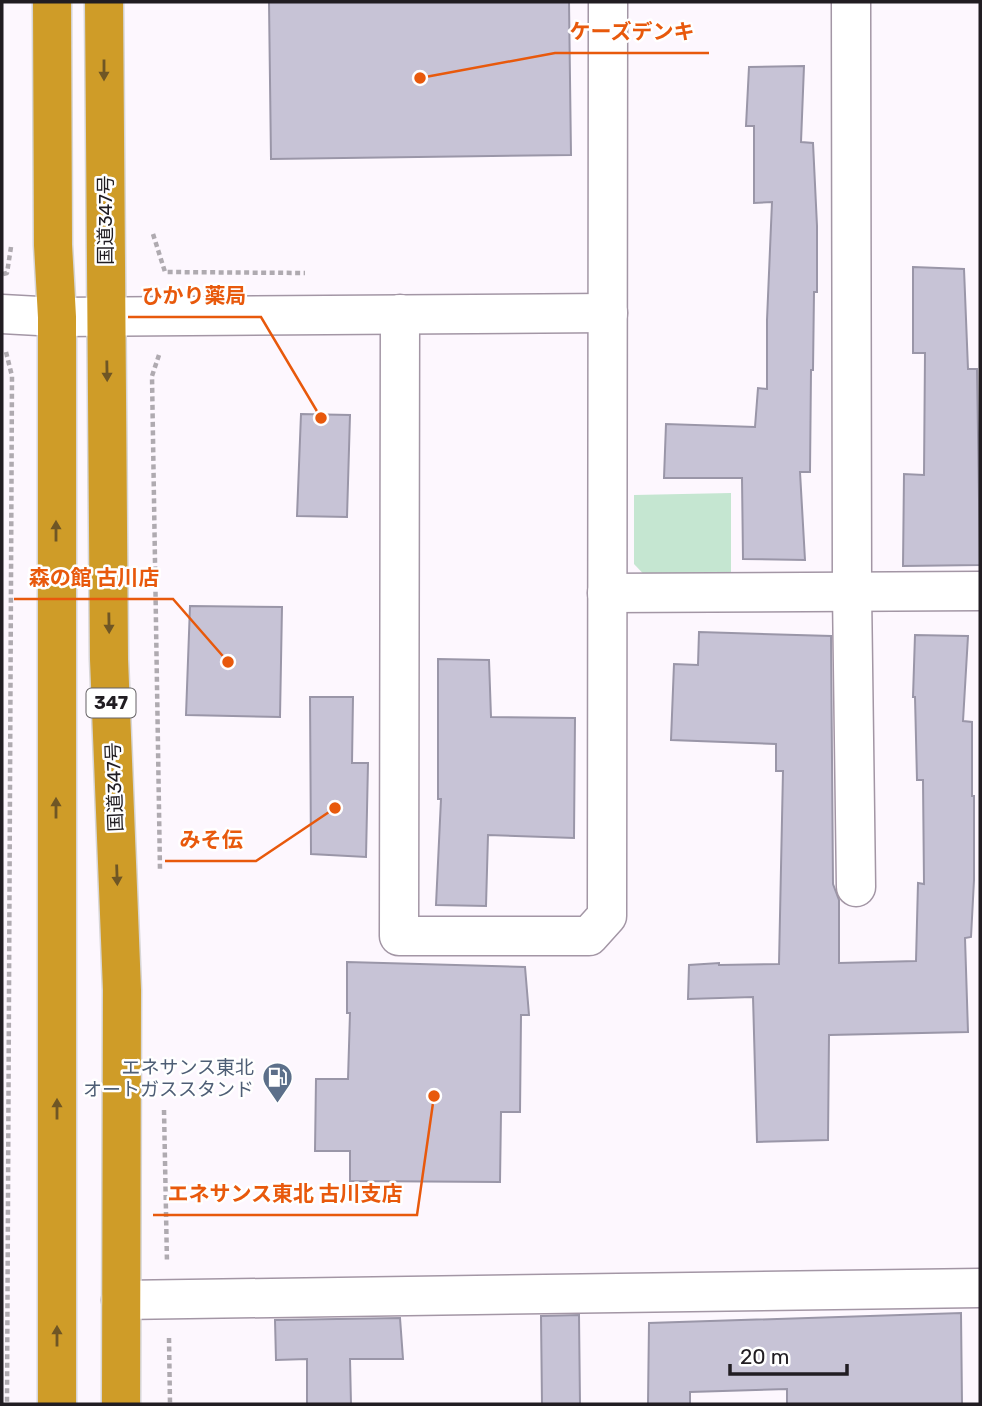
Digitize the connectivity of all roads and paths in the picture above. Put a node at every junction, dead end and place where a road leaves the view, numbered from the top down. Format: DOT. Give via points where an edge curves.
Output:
graph roads {
  1 [pos="52,2"];
  2 [pos="104,2"];
  3 [pos="608,2"];
  4 [pos="851,2"];
  5 [pos="153,234"];
  6 [pos="317,273"];
  7 [pos="608,313"];
  8 [pos="400,314"];
  9 [pos="106,316"];
  10 [pos="57,317"];
  11 [pos="4,331"];
  12 [pos="980,591"];
  13 [pos="852,592"];
  14 [pos="607,593"];
  15 [pos="856,887"];
  16 [pos="980,1288"];
  17 [pos="121,1300"];
  18 [pos="7,1404"];
  19 [pos="57,1404"];
  20 [pos="121,1404"];
  1 -- 10 [label="highway"];
  2 -- 9 [label="highway, 国道347号 / 347, one-way"];
  3 -- 7 [label="street"];
  4 -- 13 [label="street"];
  5 -- 6 [label="path" via="164,272"];
  7 -- 8 [label="street"];
  7 -- 14 [label="street"];
  8 -- 9 [label="street"];
  8 -- 14 [label="street" via="399,936 589,936 607,916"];
  9 -- 10 [label="street"];
  9 -- 17 [label="highway, 国道347号 / 347, one-way" via="109,659 122,990"];
  10 -- 11 [label="street"];
  19 -- 10 [label="highway, one-way"];
  11 -- 18 [label="path" via="12,376"];
  12 -- 13 [label="street"];
  13 -- 14 [label="street"];
  13 -- 15 [label="street"];
  16 -- 17 [label="street"];
  17 -- 20 [label="highway, 国道347号 / 347"];
}
